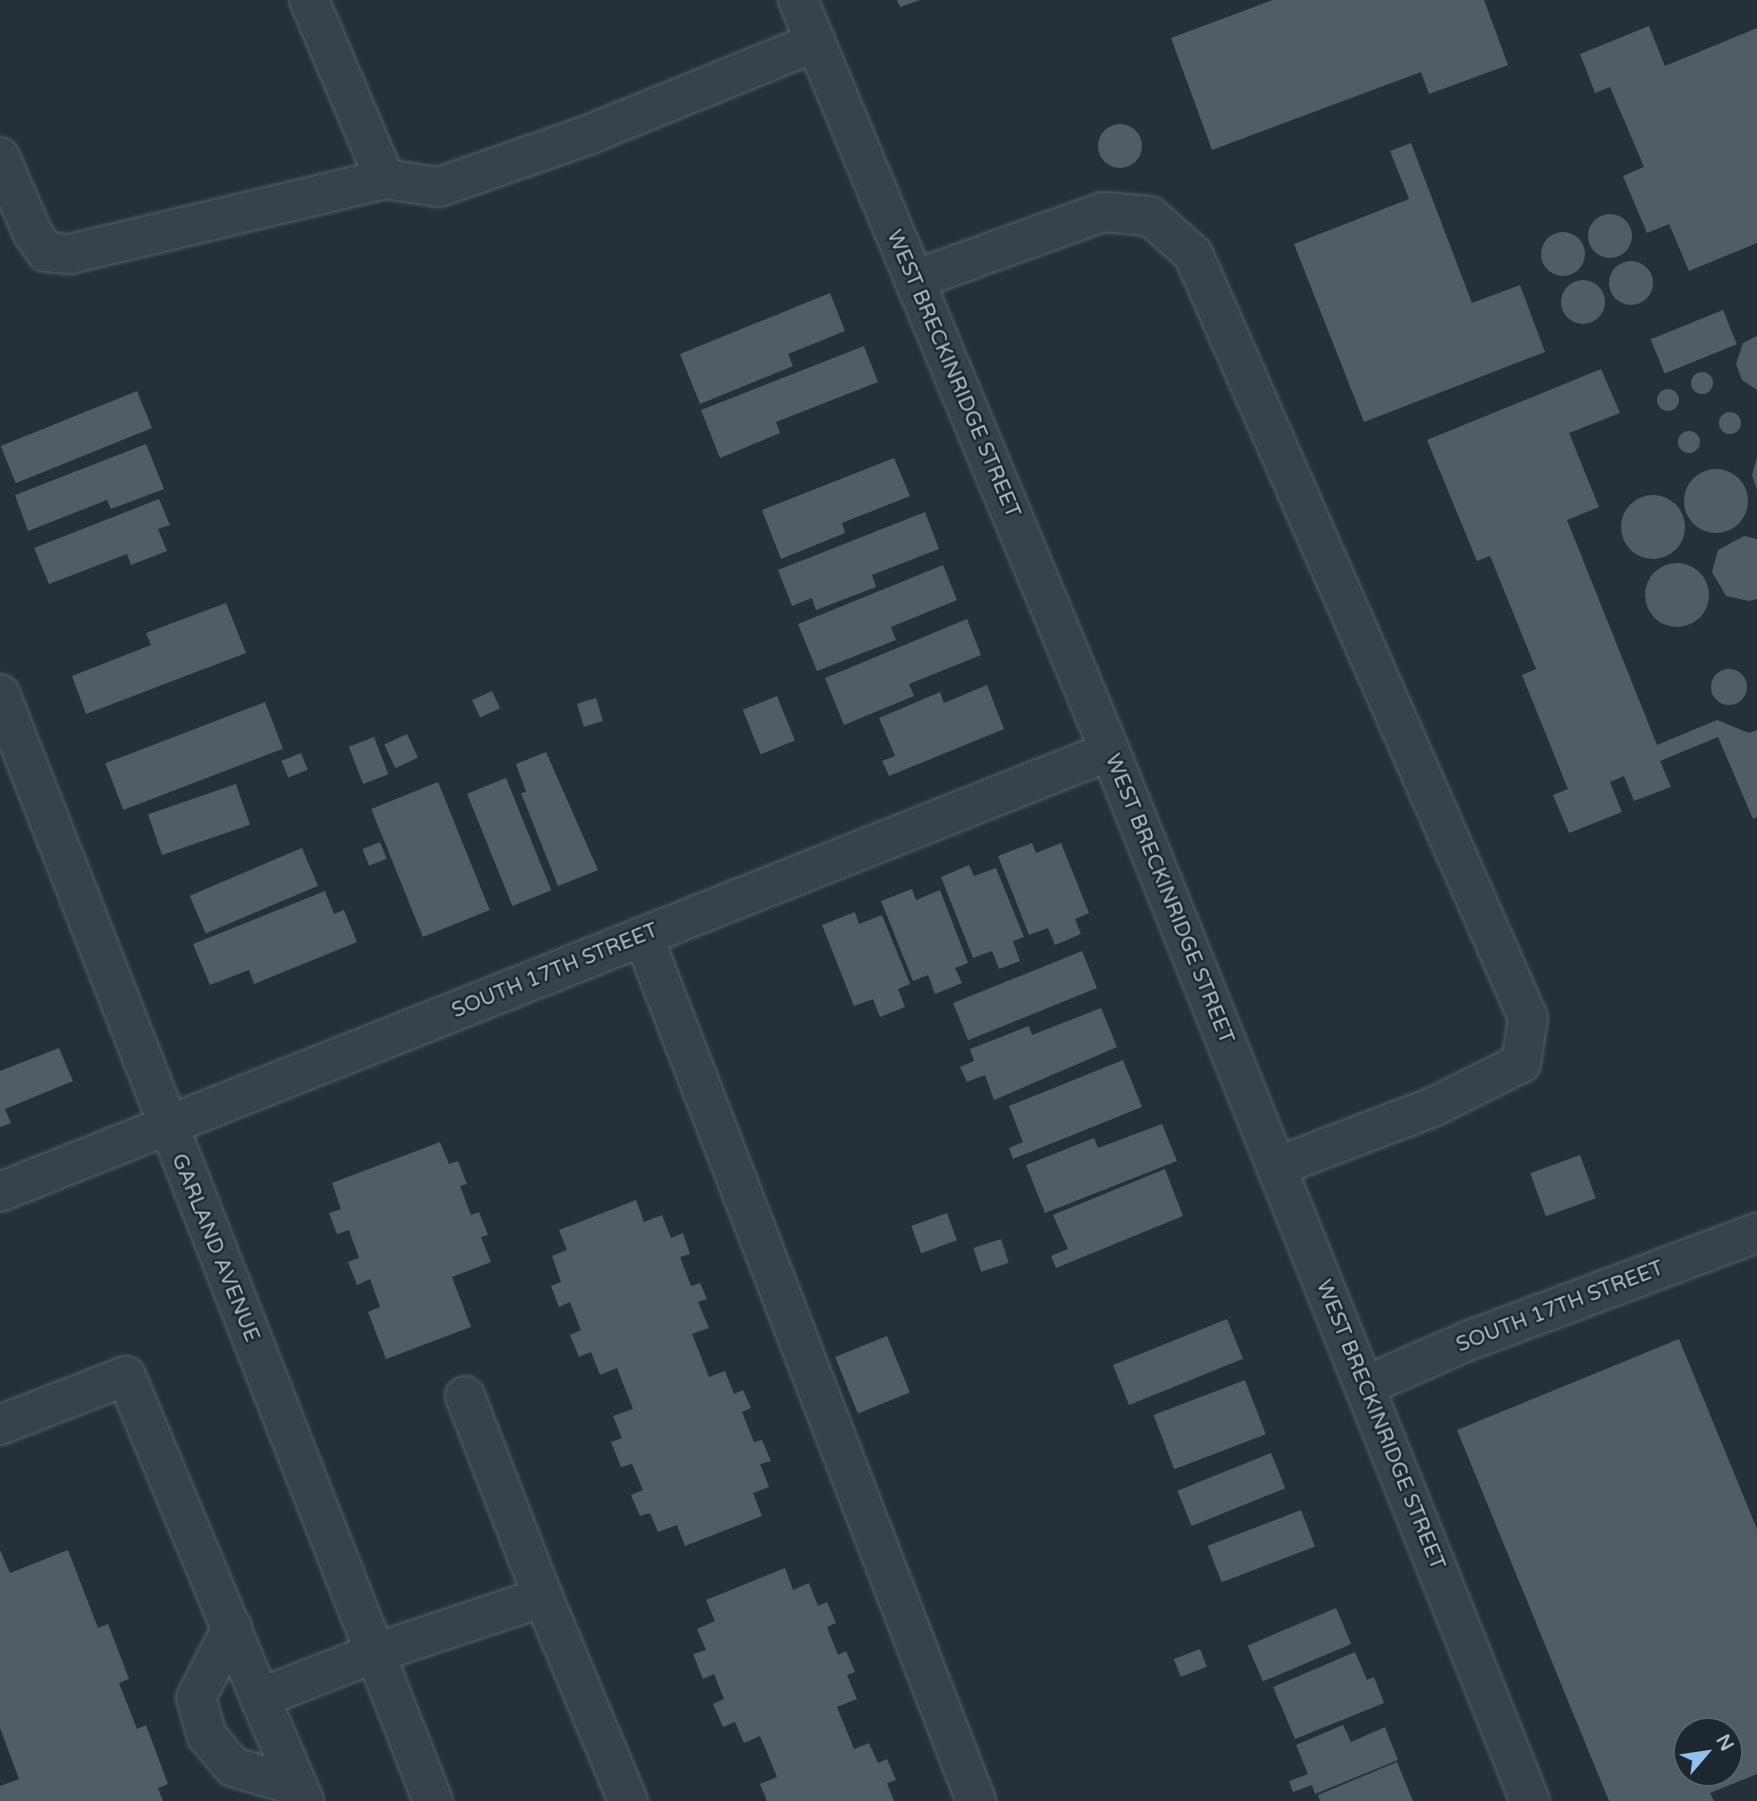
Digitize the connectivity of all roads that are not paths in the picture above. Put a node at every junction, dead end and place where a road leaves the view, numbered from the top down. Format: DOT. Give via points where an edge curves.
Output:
graph roads {
  1 [pos="309,0"];
  2 [pos="798,0"];
  3 [pos="816,42"];
  4 [pos="0,157"];
  5 [pos="385,179"];
  6 [pos="914,280"];
  7 [pos="0,694"];
  8 [pos="1110,751"];
  9 [pos="643,936"];
  10 [pos="167,1125"];
  11 [pos="1276,1167"];
  12 [pos="0,1192"];
  13 [pos="1757,1233"];
  14 [pos="1364,1385"];
  15 [pos="465,1396"];
  16 [pos="0,1425"];
  17 [pos="543,1597"];
  18 [pos="232,1627"];
  19 [pos="375,1653"];
  20 [pos="260,1698"];
  21 [pos="301,1793"];
  22 [pos="433,1801"];
  23 [pos="628,1801"];
  24 [pos="976,1801"];
  25 [pos="1530,1801"];
  1 -- 5 [label="street"];
  2 -- 3 [label="street, WEST BRECKINRIDGE STREET"];
  3 -- 5 [label="street" via="588,135 439,187"];
  3 -- 6 [label="street, WEST BRECKINRIDGE STREET"];
  4 -- 5 [label="street" via="33,234 46,252 70,254"];
  6 -- 8 [label="street, WEST BRECKINRIDGE STREET"];
  6 -- 11 [label="street" via="1103,212 1150,216 1193,254 1528,1018 1521,1063 1433,1107"];
  7 -- 10 [label="street, GARLAND AVENUE"];
  8 -- 9 [label="street, SOUTH 17TH STREET"];
  8 -- 11 [label="street, WEST BRECKINRIDGE STREET"];
  9 -- 10 [label="street, SOUTH 17TH STREET"];
  9 -- 24 [label="street"];
  10 -- 12 [label="street, SOUTH 17TH STREET"];
  10 -- 19 [label="street, GARLAND AVENUE"];
  11 -- 14 [label="street, WEST BRECKINRIDGE STREET"];
  13 -- 14 [label="street, SOUTH 17TH STREET" via="1465,1342"];
  14 -- 25 [label="street, WEST BRECKINRIDGE STREET"];
  15 -- 17 [label="street"];
  16 -- 18 [label="street" via="126,1376"];
  17 -- 19 [label="street"];
  17 -- 23 [label="street"];
  18 -- 20 [label="street"];
  18 -- 21 [label="street" via="196,1698 207,1736 233,1767"];
  19 -- 20 [label="street"];
  19 -- 22 [label="street, GARLAND AVENUE"];
  20 -- 21 [label="street"];
}
